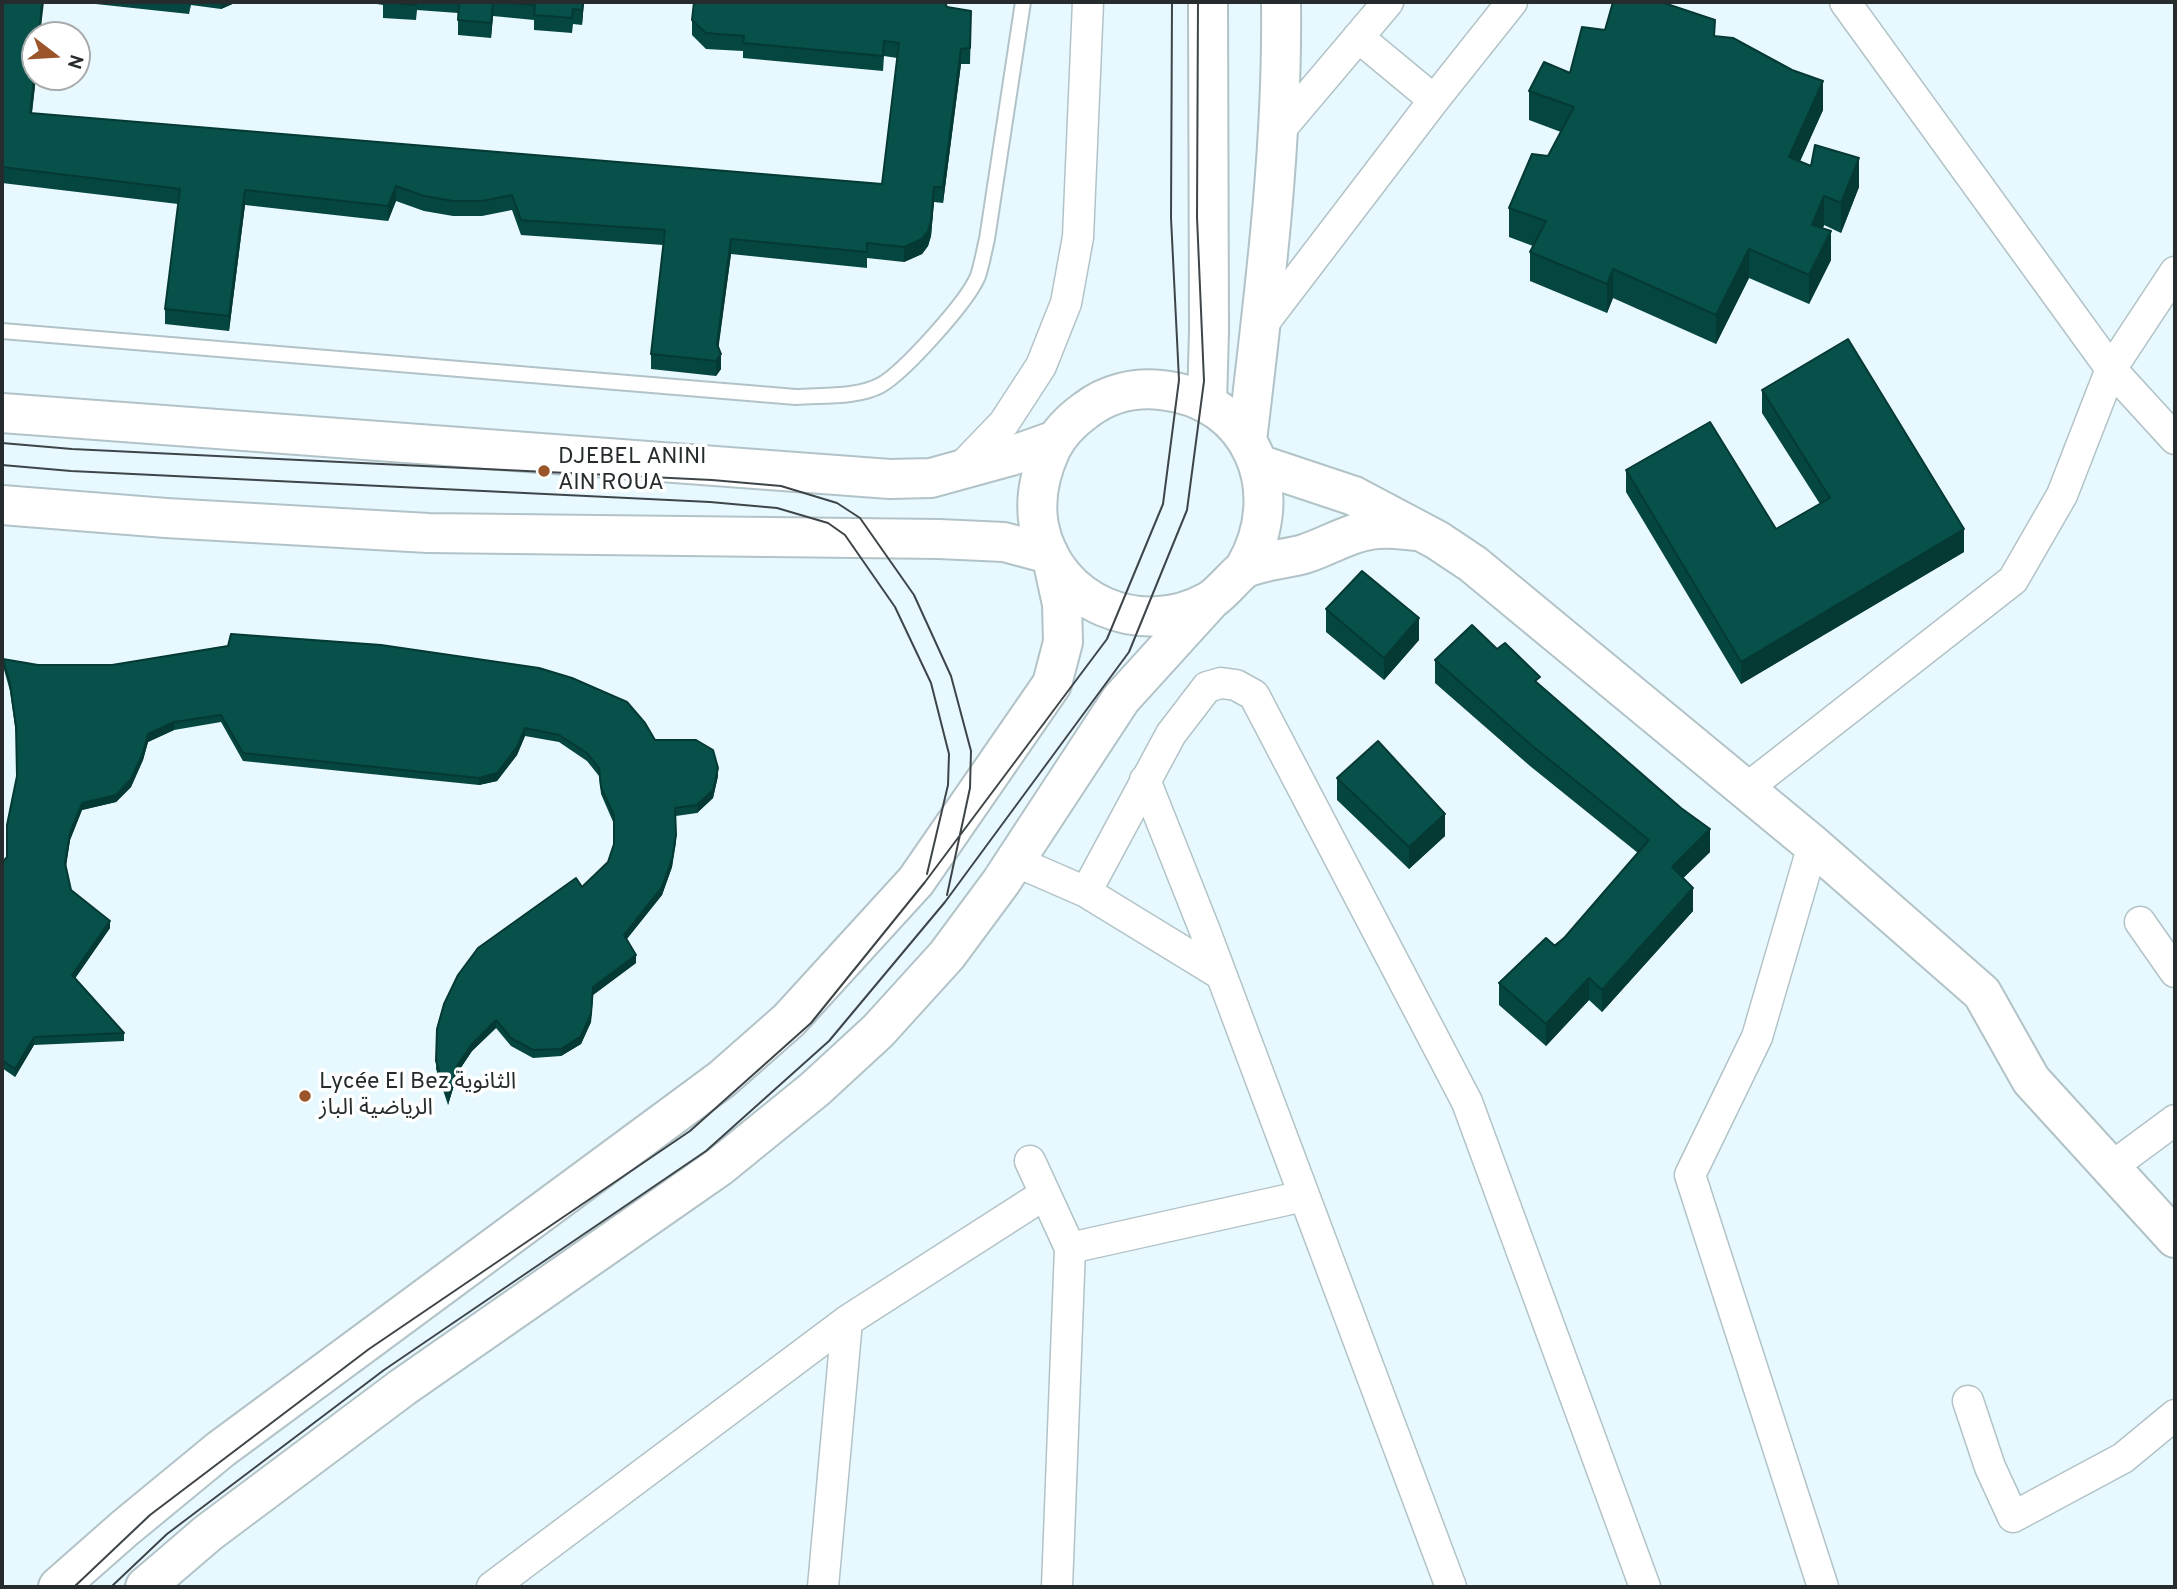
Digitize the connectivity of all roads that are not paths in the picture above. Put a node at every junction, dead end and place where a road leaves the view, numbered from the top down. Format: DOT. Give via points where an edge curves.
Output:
graph roads {
  1 [pos="1023,2"];
  2 [pos="1088,2"];
  3 [pos="1208,2"];
  4 [pos="1281,2"];
  5 [pos="1388,2"];
  6 [pos="1512,2"];
  7 [pos="1845,2"];
  8 [pos="1358,37"];
  9 [pos="1434,100"];
  10 [pos="1279,131"];
  11 [pos="2175,272"];
  12 [pos="1260,328"];
  13 [pos="2,331"];
  14 [pos="2111,369"];
  15 [pos="1207,403"];
  16 [pos="2,413"];
  17 [pos="2175,439"];
  18 [pos="1056,440"];
  19 [pos="1253,453"];
  20 [pos="957,472"];
  21 [pos="2,505"];
  22 [pos="1419,531"];
  23 [pos="1051,558"];
  24 [pos="1245,567"];
  25 [pos="1209,601"];
  26 [pos="1145,780"];
  27 [pos="1746,789"];
  28 [pos="1813,845"];
  29 [pos="1015,861"];
  30 [pos="1086,892"];
  31 [pos="2140,922"];
  32 [pos="2175,972"];
  33 [pos="1220,974"];
  34 [pos="2175,1120"];
  35 [pos="1030,1161"];
  36 [pos="2110,1168"];
  37 [pos="1045,1194"];
  38 [pos="1304,1196"];
  39 [pos="2175,1238"];
  40 [pos="1070,1248"];
  41 [pos="847,1321"];
  42 [pos="1968,1401"];
  43 [pos="2175,1415"];
  44 [pos="58,1587"];
  45 [pos="145,1587"];
  46 [pos="492,1587"];
  47 [pos="823,1587"];
  48 [pos="1057,1587"];
  49 [pos="1451,1587"];
  50 [pos="1644,1587"];
  51 [pos="1823,1587"];
  1 -- 13 [label="lane" via="978,276 907,365 880,385 856,393 796,397"];
  2 -- 20 [label="street" via="1078,237 1066,303 1041,366 1004,423"];
  3 -- 15 [label="main road"];
  4 -- 10 [label="main road"];
  5 -- 8 [label="street"];
  6 -- 9 [label="street"];
  7 -- 14 [label="street"];
  8 -- 9 [label="street"];
  8 -- 10 [label="street"];
  9 -- 12 [label="street"];
  10 -- 12 [label="main road"];
  11 -- 14 [label="street"];
  12 -- 19 [label="main road"];
  14 -- 17 [label="street"];
  14 -- 27 [label="street" via="2062,495 2013,580"];
  15 -- 18 [label="main road" via="1177,391 1122,392 1096,403"];
  15 -- 19 [label="main road" via="1236,426"];
  16 -- 20 [label="main road" via="890,479"];
  18 -- 20 [label="main road"];
  18 -- 23 [label="main road" via="1043,467 1037,496 1039,526"];
  19 -- 22 [label="main road" via="1354,496"];
  19 -- 24 [label="main road" via="1264,485 1265,507 1256,548"];
  21 -- 23 [label="main road" via="428,533 952,539 1004,542"];
  22 -- 24 [label="main road" via="1367,531 1305,554"];
  22 -- 27 [label="main road" via="1473,564"];
  23 -- 25 [label="main road" via="1070,584 1119,613 1143,617 1178,614"];
  23 -- 44 [label="main road" via="1062,604 1063,642 1052,684 916,881 789,1020 722,1079 221,1449"];
  24 -- 25 [label="main road"];
  25 -- 29 [label="main road" via="1121,699"];
  26 -- 30 [label="street"];
  26 -- 33 [label="street"];
  26 -- 50 [label="street" via="1171,734 1207,687 1236,685 1254,695 1467,1102"];
  27 -- 28 [label="main road"];
  28 -- 36 [label="main road" via="1982,993 2031,1080"];
  28 -- 51 [label="street" via="1757,1037 1690,1175"];
  29 -- 30 [label="street"];
  29 -- 45 [label="main road" via="947,955 815,1089 719,1167 403,1387"];
  30 -- 33 [label="street"];
  31 -- 32 [label="street"];
  33 -- 38 [label="street"];
  34 -- 36 [label="street"];
  35 -- 37 [label="street"];
  36 -- 39 [label="main road"];
  37 -- 40 [label="street"];
  37 -- 41 [label="street"];
  38 -- 40 [label="street"];
  38 -- 49 [label="street"];
  40 -- 48 [label="street"];
  41 -- 46 [label="street"];
  41 -- 47 [label="street"];
  42 -- 43 [label="street" via="2013,1517 2123,1458"];
}
